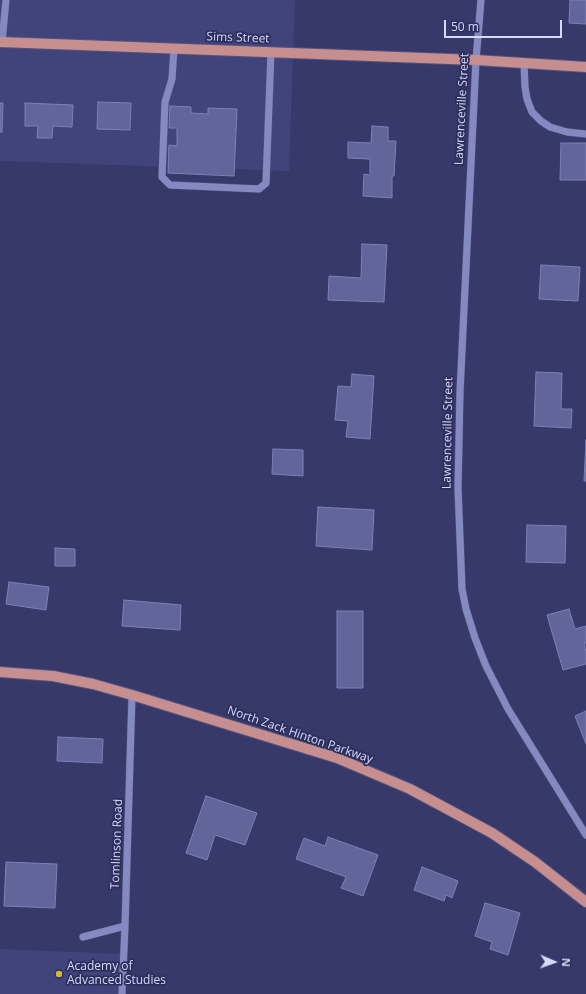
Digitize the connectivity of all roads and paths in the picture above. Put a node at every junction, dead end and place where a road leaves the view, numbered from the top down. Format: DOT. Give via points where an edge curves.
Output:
graph roads {
  1 [pos="6,0"];
  2 [pos="481,0"];
  3 [pos="1,42"];
  4 [pos="174,49"];
  5 [pos="271,52"];
  6 [pos="476,60"];
  7 [pos="524,63"];
  8 [pos="586,68"];
  9 [pos="586,134"];
  10 [pos="0,672"];
  11 [pos="132,695"];
  12 [pos="586,835"];
  13 [pos="586,902"];
  14 [pos="125,926"];
  15 [pos="83,937"];
  16 [pos="122,994"];
  1 -- 3 [label="street"];
  2 -- 6 [label="street, Lawrenceville Street"];
  3 -- 4 [label="main road, Sims Street"];
  4 -- 5 [label="main road, Sims Street"];
  4 -- 5 [label="street" via="172,79 165,102 162,177 170,185 259,188 266,183"];
  5 -- 6 [label="main road, Sims Street"];
  6 -- 7 [label="main road, Sims Street"];
  6 -- 12 [label="street, Lawrenceville Street" via="460,392 458,493 462,589 475,638 486,666 508,709"];
  7 -- 8 [label="main road, Sims Street"];
  7 -- 9 [label="street" via="525,87 532,112 550,127"];
  10 -- 11 [label="main road, North Zack Hinton Parkway" via="53,676"];
  11 -- 13 [label="main road, North Zack Hinton Parkway" via="337,758 410,789 492,833 535,862"];
  11 -- 14 [label="street, Tomlinson Road"];
  14 -- 15 [label="street"];
  14 -- 16 [label="street, Tomlinson Road"];
}
